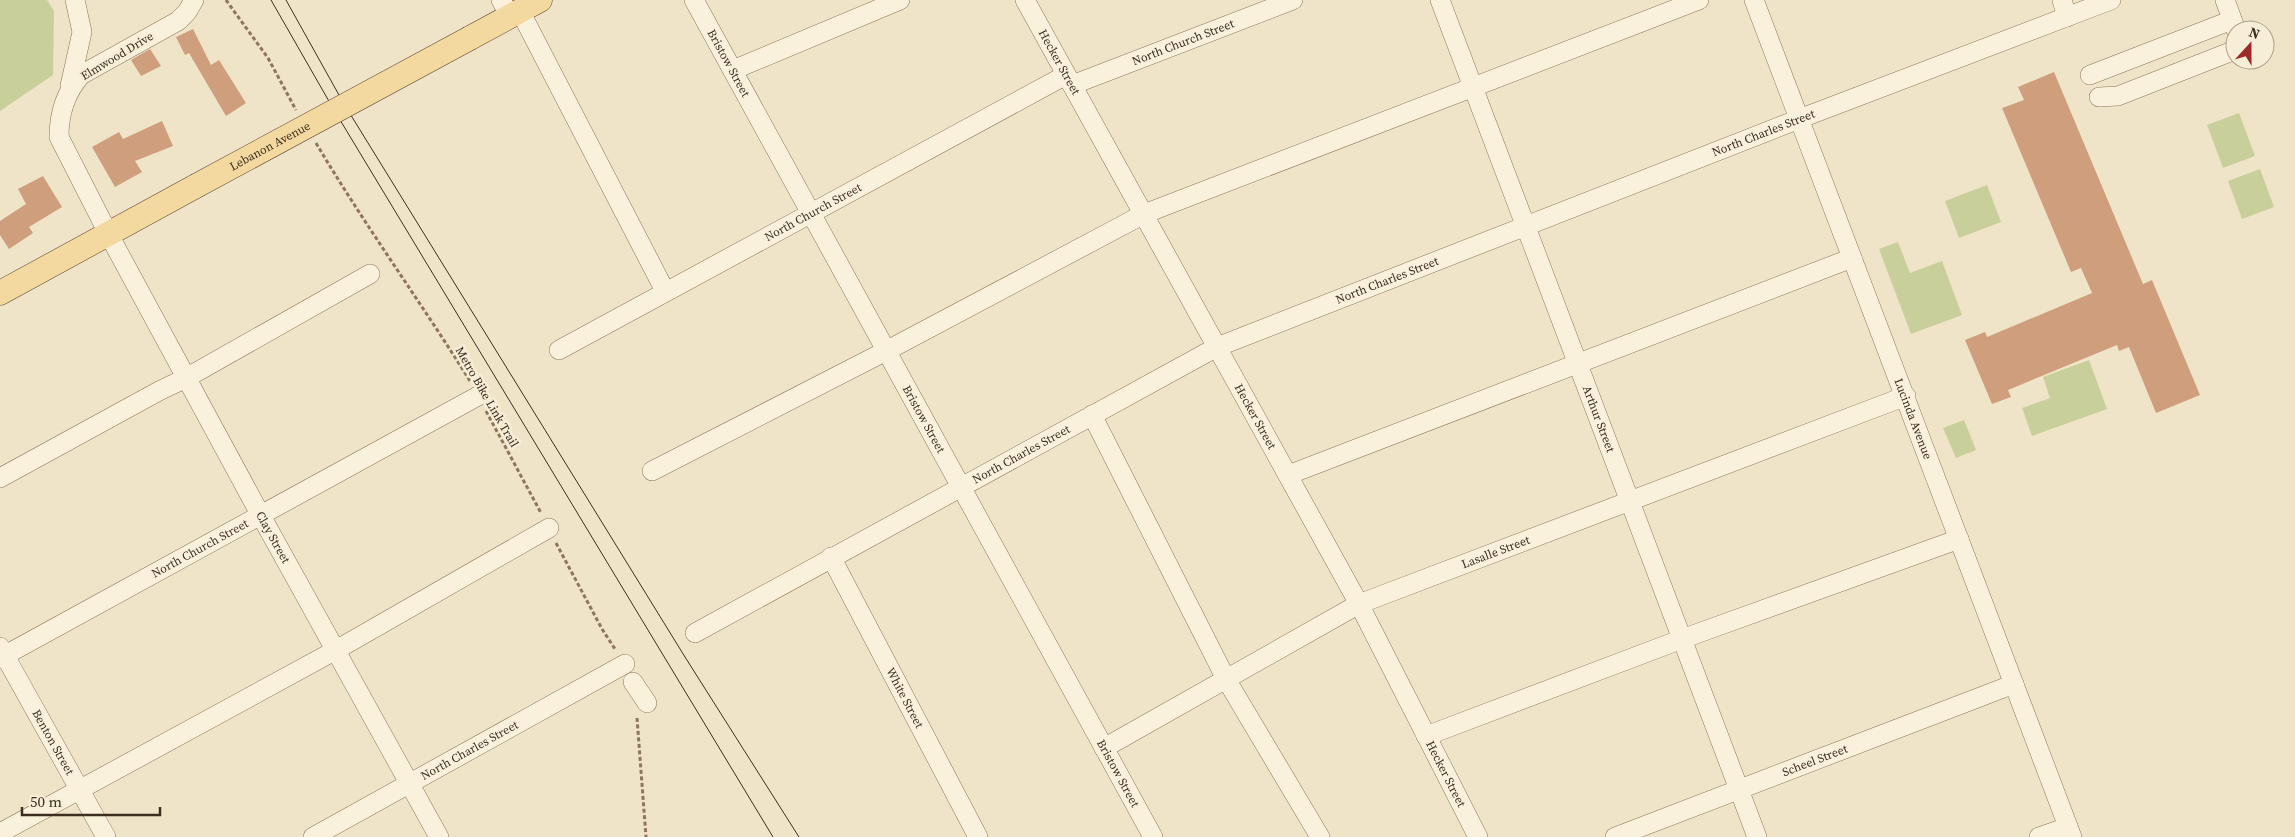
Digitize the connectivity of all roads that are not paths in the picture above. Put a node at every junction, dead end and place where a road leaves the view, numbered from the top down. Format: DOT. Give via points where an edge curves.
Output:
graph roads {
  1 [pos="75,0"];
  2 [pos="194,0"];
  3 [pos="694,0"];
  4 [pos="900,0"];
  5 [pos="1025,0"];
  6 [pos="1293,0"];
  7 [pos="1440,0"];
  8 [pos="1699,0"];
  9 [pos="1754,0"];
  10 [pos="2111,0"];
  11 [pos="2225,0"];
  12 [pos="518,7"];
  13 [pos="2065,8"];
  14 [pos="2232,20"];
  15 [pos="2225,28"];
  16 [pos="2225,54"];
  17 [pos="732,70"];
  18 [pos="2090,75"];
  19 [pos="1069,80"];
  20 [pos="1473,88"];
  21 [pos="69,91"];
  22 [pos="2099,97"];
  23 [pos="1799,119"];
  24 [pos="810,212"];
  25 [pos="1144,214"];
  26 [pos="1525,226"];
  27 [pos="109,235"];
  28 [pos="1852,258"];
  29 [pos="370,274"];
  30 [pos="665,291"];
  31 [pos="0,294"];
  32 [pos="1217,347"];
  33 [pos="559,350"];
  34 [pos="886,351"];
  35 [pos="1577,364"];
  36 [pos="186,378"];
  37 [pos="478,396"];
  38 [pos="1906,396"];
  39 [pos="1092,415"];
  40 [pos="652,471"];
  41 [pos="1288,475"];
  42 [pos="0,478"];
  43 [pos="960,487"];
  44 [pos="1629,500"];
  45 [pos="260,514"];
  46 [pos="549,528"];
  47 [pos="1959,539"];
  48 [pos="832,557"];
  49 [pos="1359,604"];
  50 [pos="695,633"];
  51 [pos="1682,639"];
  52 [pos="336,650"];
  53 [pos="2,653"];
  54 [pos="625,664"];
  55 [pos="1226,679"];
  56 [pos="633,682"];
  57 [pos="2014,684"];
  58 [pos="647,704"];
  59 [pos="1426,736"];
  60 [pos="1104,748"];
  61 [pos="411,783"];
  62 [pos="1739,790"];
  63 [pos="80,791"];
  64 [pos="2070,832"];
  65 [pos="0,833"];
  66 [pos="106,837"];
  67 [pos="312,837"];
  68 [pos="440,837"];
  69 [pos="978,837"];
  70 [pos="1152,837"];
  71 [pos="1320,837"];
  72 [pos="1478,837"];
  73 [pos="1615,837"];
  74 [pos="1757,837"];
  75 [pos="2039,837"];
  1 -- 21 [label="street" via="82,32"];
  2 -- 21 [label="street, Elmwood Drive" via="188,12 178,20 81,75"];
  3 -- 17 [label="street, Bristow Street"];
  4 -- 17 [label="street"];
  5 -- 19 [label="street, Hecker Street"];
  6 -- 19 [label="street, North Church Street"];
  7 -- 20 [label="street, Arthur Street"];
  8 -- 20 [label="street"];
  9 -- 23 [label="street, Lucinda Avenue"];
  10 -- 13 [label="street, North Charles Street"];
  11 -- 14 [label="street"];
  12 -- 27 [label="main road, Lebanon Avenue, bridge" via="470,38"];
  12 -- 30 [label="street"];
  13 -- 23 [label="street, North Charles Street"];
  15 -- 18 [label="street"];
  16 -- 22 [label="street" via="2118,96"];
  17 -- 24 [label="street, Bristow Street"];
  19 -- 24 [label="street, North Church Street"];
  19 -- 25 [label="street, Hecker Street"];
  20 -- 25 [label="street"];
  20 -- 26 [label="street, Arthur Street"];
  21 -- 27 [label="street, Elmwood Drive" via="59,121 59,137"];
  23 -- 26 [label="street, North Charles Street"];
  23 -- 28 [label="street, Lucinda Avenue"];
  24 -- 30 [label="street, North Church Street"];
  24 -- 34 [label="street, Bristow Street"];
  25 -- 32 [label="street, Hecker Street"];
  25 -- 34 [label="street"];
  26 -- 32 [label="street, North Charles Street"];
  26 -- 35 [label="street, Arthur Street"];
  27 -- 31 [label="main road, Lebanon Avenue"];
  27 -- 36 [label="street, Clay Street"];
  28 -- 35 [label="street"];
  28 -- 38 [label="street, Lucinda Avenue"];
  29 -- 36 [label="street"];
  30 -- 33 [label="street, North Church Street"];
  32 -- 39 [label="street, North Charles Street"];
  32 -- 41 [label="street, Hecker Street"];
  34 -- 40 [label="street"];
  34 -- 43 [label="street, Bristow Street"];
  35 -- 41 [label="street"];
  35 -- 44 [label="street, Arthur Street"];
  36 -- 42 [label="street"];
  36 -- 45 [label="street, Clay Street"];
  37 -- 45 [label="street, North Church Street"];
  38 -- 44 [label="street, Lasalle Street"];
  38 -- 47 [label="street, Lucinda Avenue"];
  39 -- 43 [label="street, North Charles Street"];
  39 -- 55 [label="street"];
  41 -- 49 [label="street, Hecker Street"];
  43 -- 48 [label="street, North Charles Street"];
  43 -- 60 [label="street, Bristow Street"];
  44 -- 49 [label="street, Lasalle Street"];
  44 -- 51 [label="street, Arthur Street"];
  45 -- 52 [label="street, Clay Street"];
  45 -- 53 [label="street, North Church Street"];
  46 -- 52 [label="street"];
  47 -- 51 [label="street"];
  47 -- 57 [label="street, Lucinda Avenue"];
  48 -- 50 [label="street, North Charles Street"];
  48 -- 69 [label="street, White Street"];
  49 -- 55 [label="street, Lasalle Street"];
  49 -- 59 [label="street, Hecker Street"];
  51 -- 59 [label="street"];
  51 -- 62 [label="street, Arthur Street"];
  52 -- 61 [label="street, Clay Street"];
  52 -- 63 [label="street"];
  53 -- 63 [label="street, Benton Street"];
  54 -- 61 [label="street, North Charles Street"];
  55 -- 60 [label="street, Lasalle Street"];
  55 -- 71 [label="street"];
  56 -- 58 [label="street"];
  57 -- 62 [label="street, Scheel Street"];
  57 -- 64 [label="street, Lucinda Avenue"];
  59 -- 72 [label="street, Hecker Street"];
  60 -- 70 [label="street, Bristow Street"];
  61 -- 67 [label="street, North Charles Street"];
  61 -- 68 [label="street, Clay Street"];
  62 -- 73 [label="street, Scheel Street"];
  62 -- 74 [label="street, Arthur Street"];
  63 -- 65 [label="street"];
  63 -- 66 [label="street, Benton Street"];
  64 -- 75 [label="street"];
}
